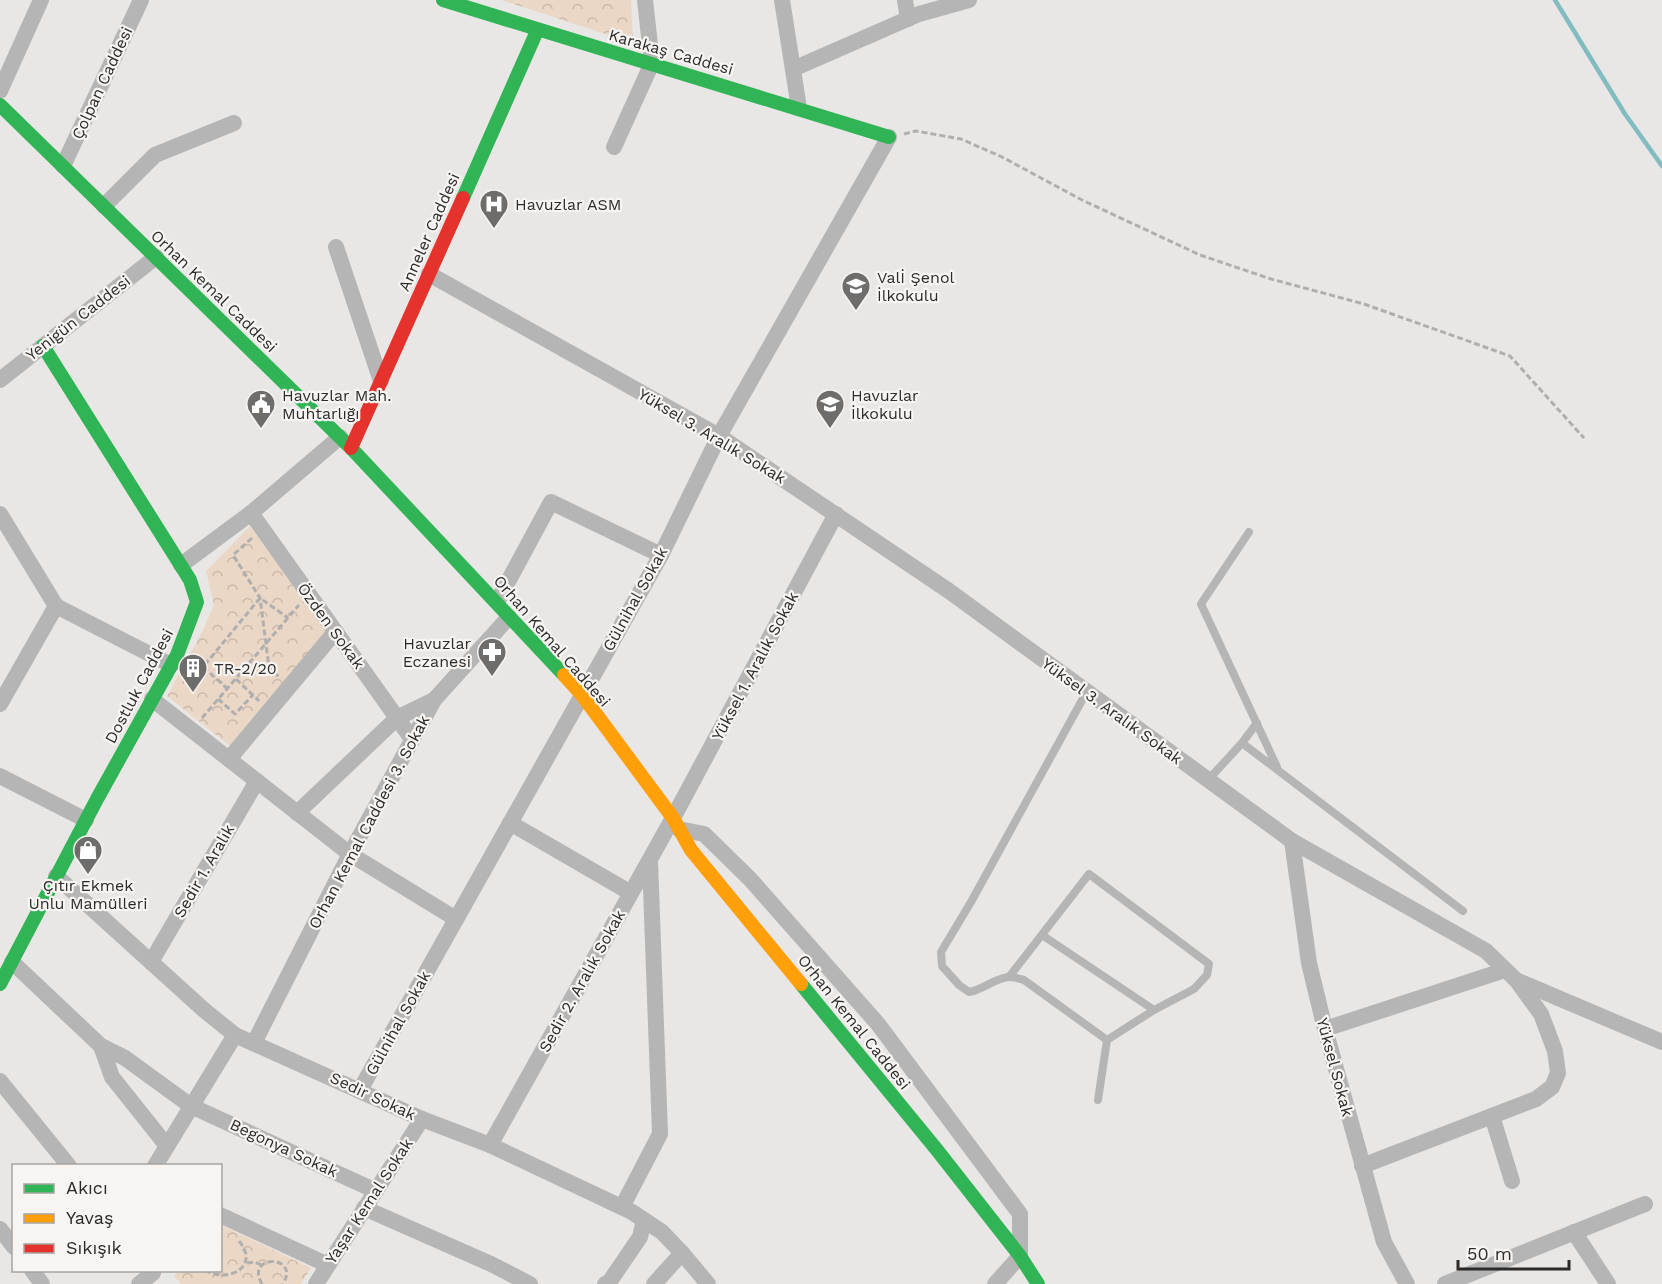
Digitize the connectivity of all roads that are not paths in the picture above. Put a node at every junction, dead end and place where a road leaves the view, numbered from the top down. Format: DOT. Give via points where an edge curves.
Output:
graph roads {
  1 [pos="41,0"];
  2 [pos="141,0"];
  3 [pos="443,0"];
  4 [pos="645,0"];
  5 [pos="782,0"];
  6 [pos="904,0"];
  7 [pos="969,0"];
  8 [pos="908,19"];
  9 [pos="537,31"];
  10 [pos="652,63"];
  11 [pos="793,69"];
  12 [pos="0,91"];
  13 [pos="799,108"];
  14 [pos="3,115"];
  15 [pos="234,123"];
  16 [pos="890,137"];
  17 [pos="614,147"];
  18 [pos="63,166"];
  19 [pos="104,206"];
  20 [pos="336,247"];
  21 [pos="156,257"];
  22 [pos="429,274"];
  23 [pos="43,346"];
  24 [pos="0,380"];
  25 [pos="381,381"];
  26 [pos="719,436"];
  27 [pos="346,442"];
  28 [pos="0,514"];
  29 [pos="836,514"];
  30 [pos="246,517"];
  31 [pos="1249,532"];
  32 [pos="7,539"];
  33 [pos="661,555"];
  34 [pos="181,565"];
  35 [pos="497,602"];
  36 [pos="56,606"];
  37 [pos="509,617"];
  38 [pos="335,632"];
  39 [pos="171,665"];
  40 [pos="1086,693"];
  41 [pos="582,695"];
  42 [pos="152,699"];
  43 [pos="434,700"];
  44 [pos="0,704"];
  45 [pos="397,718"];
  46 [pos="1257,723"];
  47 [pos="412,739"];
  48 [pos="1242,743"];
  49 [pos="229,759"];
  50 [pos="1279,770"];
  51 [pos="0,776"];
  52 [pos="1208,780"];
  53 [pos="257,781"];
  54 [pos="297,813"];
  55 [pos="86,819"];
  56 [pos="510,823"];
  57 [pos="676,824"];
  58 [pos="1292,841"];
  59 [pos="350,855"];
  60 [pos="650,860"];
  61 [pos="56,876"];
  62 [pos="631,893"];
  63 [pos="1463,911"];
  64 [pos="456,919"];
  65 [pos="1042,935"];
  66 [pos="12,962"];
  67 [pos="151,962"];
  68 [pos="1511,975"];
  69 [pos="1009,977"];
  70 [pos="0,984"];
  71 [pos="1154,1010"];
  72 [pos="1325,1029"];
  73 [pos="235,1035"];
  74 [pos="1107,1040"];
  75 [pos="1662,1042"];
  76 [pos="254,1043"];
  77 [pos="102,1046"];
  78 [pos="0,1081"];
  79 [pos="360,1090"];
  80 [pos="1098,1100"];
  81 [pos="191,1106"];
  82 [pos="1492,1116"];
  83 [pos="422,1119"];
  84 [pos="490,1145"];
  85 [pos="167,1146"];
  86 [pos="67,1164"];
  87 [pos="156,1164"];
  88 [pos="1362,1166"];
  89 [pos="1512,1181"];
  90 [pos="376,1191"];
  91 [pos="1645,1204"];
  92 [pos="622,1207"];
  93 [pos="364,1209"];
  94 [pos="222,1216"];
  95 [pos="644,1220"];
  96 [pos="0,1229"];
  97 [pos="1574,1232"];
  98 [pos="12,1244"];
  99 [pos="682,1253"];
  100 [pos="1020,1256"];
  101 [pos="328,1265"];
  102 [pos="155,1276"];
  103 [pos="139,1284"];
  104 [pos="316,1284"];
  105 [pos="530,1284"];
  106 [pos="606,1284"];
  107 [pos="654,1284"];
  108 [pos="708,1284"];
  109 [pos="995,1284"];
  110 [pos="1038,1284"];
  111 [pos="1407,1284"];
  112 [pos="1445,1284"];
  113 [pos="1608,1284"];
  1 -- 12 [label="street"];
  2 -- 18 [label="street, Çolpan Caddesi"];
  3 -- 9 [label="street, Karakaş Caddesi"];
  4 -- 10 [label="street"];
  5 -- 11 [label="street"];
  6 -- 8 [label="street"];
  7 -- 8 [label="street"];
  8 -- 11 [label="street"];
  9 -- 10 [label="street, Karakaş Caddesi"];
  9 -- 22 [label="street, Anneler Caddesi"];
  10 -- 13 [label="street, Karakaş Caddesi"];
  10 -- 17 [label="street"];
  11 -- 13 [label="street"];
  13 -- 16 [label="street, Karakaş Caddesi"];
  14 -- 18 [label="street, Orhan Kemal Caddesi"];
  15 -- 19 [label="street" via="155,155"];
  16 -- 26 [label="street, Gülnihal Sokak"];
  18 -- 19 [label="street, Orhan Kemal Caddesi"];
  19 -- 21 [label="street, Orhan Kemal Caddesi"];
  20 -- 25 [label="street"];
  21 -- 23 [label="street, Yenigün Caddesi"];
  21 -- 27 [label="street, Orhan Kemal Caddesi"];
  22 -- 25 [label="street, Anneler Caddesi"];
  22 -- 26 [label="street, Yüksel 3. Aralık Sokak"];
  23 -- 24 [label="street, Yenigün Caddesi"];
  23 -- 34 [label="street, Dostluk Caddesi"];
  25 -- 27 [label="street, Anneler Caddesi"];
  26 -- 29 [label="street, Yüksel 3. Aralık Sokak"];
  26 -- 33 [label="street, Gülnihal Sokak"];
  27 -- 30 [label="street"];
  27 -- 35 [label="street, Orhan Kemal Caddesi"];
  28 -- 32 [label="street"];
  29 -- 40 [label="street, Yüksel 3. Aralık Sokak" via="949,591"];
  29 -- 57 [label="street, Yüksel 1. Aralık Sokak"];
  30 -- 34 [label="street"];
  30 -- 38 [label="street, Özden Sokak"];
  31 -- 46 [label="lane" via="1201,604"];
  32 -- 36 [label="street"];
  33 -- 35 [label="street" via="551,502"];
  33 -- 41 [label="street, Gülnihal Sokak"];
  34 -- 39 [label="street, Dostluk Caddesi" via="197,602"];
  35 -- 37 [label="street, Orhan Kemal Caddesi"];
  36 -- 39 [label="street"];
  36 -- 44 [label="street"];
  37 -- 41 [label="street, Orhan Kemal Caddesi"];
  37 -- 43 [label="street, Orhan Kemal Caddesi 3. Sokak"];
  38 -- 45 [label="street, Özden Sokak"];
  38 -- 49 [label="street"];
  39 -- 42 [label="street, Dostluk Caddesi"];
  40 -- 52 [label="street, Yüksel 3. Aralık Sokak"];
  40 -- 69 [label="lane" via="941,952 942,966 969,992"];
  41 -- 56 [label="street, Gülnihal Sokak"];
  41 -- 57 [label="street, Orhan Kemal Caddesi"];
  42 -- 49 [label="street"];
  42 -- 55 [label="street, Dostluk Caddesi"];
  43 -- 45 [label="street"];
  43 -- 47 [label="street, Orhan Kemal Caddesi 3. Sokak"];
  45 -- 47 [label="street, Özden Sokak"];
  45 -- 54 [label="street"];
  46 -- 48 [label="lane"];
  46 -- 50 [label="lane"];
  47 -- 59 [label="street, Orhan Kemal Caddesi 3. Sokak"];
  48 -- 50 [label="lane"];
  48 -- 52 [label="lane"];
  49 -- 53 [label="street"];
  50 -- 63 [label="lane"];
  51 -- 55 [label="street"];
  52 -- 58 [label="street, Yüksel 3. Aralık Sokak"];
  53 -- 54 [label="street"];
  53 -- 67 [label="street, Sedir 1. Aralık"];
  54 -- 59 [label="street"];
  55 -- 61 [label="street, Dostluk Caddesi"];
  56 -- 62 [label="street"];
  56 -- 64 [label="street, Gülnihal Sokak"];
  57 -- 60 [label="street, Sedir 2. Aralık Sokak"];
  57 -- 100 [label="street, Orhan Kemal Caddesi" via="691,850"];
  57 -- 100 [label="street" via="704,834 750,879 879,1024 1020,1214"];
  58 -- 68 [label="street, Yüksel 3. Aralık Sokak" via="1478,947"];
  58 -- 72 [label="street, Yüksel Sokak" via="1309,963"];
  59 -- 64 [label="street"];
  59 -- 76 [label="street, Orhan Kemal Caddesi 3. Sokak"];
  60 -- 62 [label="street, Sedir 2. Aralık Sokak"];
  60 -- 92 [label="street" via="660,1134"];
  61 -- 66 [label="street, Dostluk Caddesi"];
  61 -- 67 [label="street, Sedir Sokak"];
  62 -- 84 [label="street, Sedir 2. Aralık Sokak"];
  64 -- 79 [label="street, Gülnihal Sokak"];
  65 -- 69 [label="lane"];
  65 -- 71 [label="lane"];
  65 -- 71 [label="lane" via="1089,874 1209,964 1207,975 1194,989"];
  66 -- 70 [label="street, Dostluk Caddesi"];
  66 -- 77 [label="street"];
  67 -- 73 [label="street, Sedir Sokak"];
  68 -- 72 [label="street"];
  68 -- 75 [label="street"];
  68 -- 82 [label="street, Yüksel 3. Aralık Sokak" via="1541,1014 1555,1051 1558,1073 1552,1087 1536,1099"];
  69 -- 74 [label="lane" via="1024,980"];
  71 -- 74 [label="lane"];
  72 -- 88 [label="street, Yüksel Sokak"];
  73 -- 76 [label="street, Sedir Sokak"];
  73 -- 81 [label="street"];
  74 -- 80 [label="lane"];
  76 -- 79 [label="street, Sedir Sokak"];
  77 -- 81 [label="street, Begonya Sokak"];
  77 -- 85 [label="street" via="112,1077"];
  78 -- 86 [label="street"];
  79 -- 83 [label="street, Sedir Sokak"];
  81 -- 85 [label="street"];
  81 -- 90 [label="street, Begonya Sokak"];
  82 -- 88 [label="street, Yüksel 3. Aralık Sokak"];
  82 -- 89 [label="street"];
  83 -- 84 [label="street, Sedir Sokak"];
  83 -- 90 [label="street, Yaşar Kemal Sokak"];
  84 -- 92 [label="street, Sedir Sokak"];
  85 -- 87 [label="street"];
  88 -- 111 [label="street, Yüksel Sokak" via="1384,1242"];
  90 -- 93 [label="street, Yaşar Kemal Sokak"];
  91 -- 97 [label="street"];
  92 -- 95 [label="street, Sedir Sokak"];
  93 -- 101 [label="street, Yaşar Kemal Sokak"];
  93 -- 105 [label="street"];
  94 -- 101 [label="street"];
  95 -- 99 [label="street, Sedir Sokak"];
  95 -- 106 [label="street" via="640,1237"];
  96 -- 98 [label="street"];
  97 -- 112 [label="street"];
  97 -- 113 [label="street"];
  99 -- 107 [label="street"];
  99 -- 108 [label="street, Sedir Sokak"];
  100 -- 109 [label="street"];
  100 -- 110 [label="street, Orhan Kemal Caddesi"];
  101 -- 104 [label="street, Yaşar Kemal Sokak"];
  102 -- 103 [label="street"];
}
